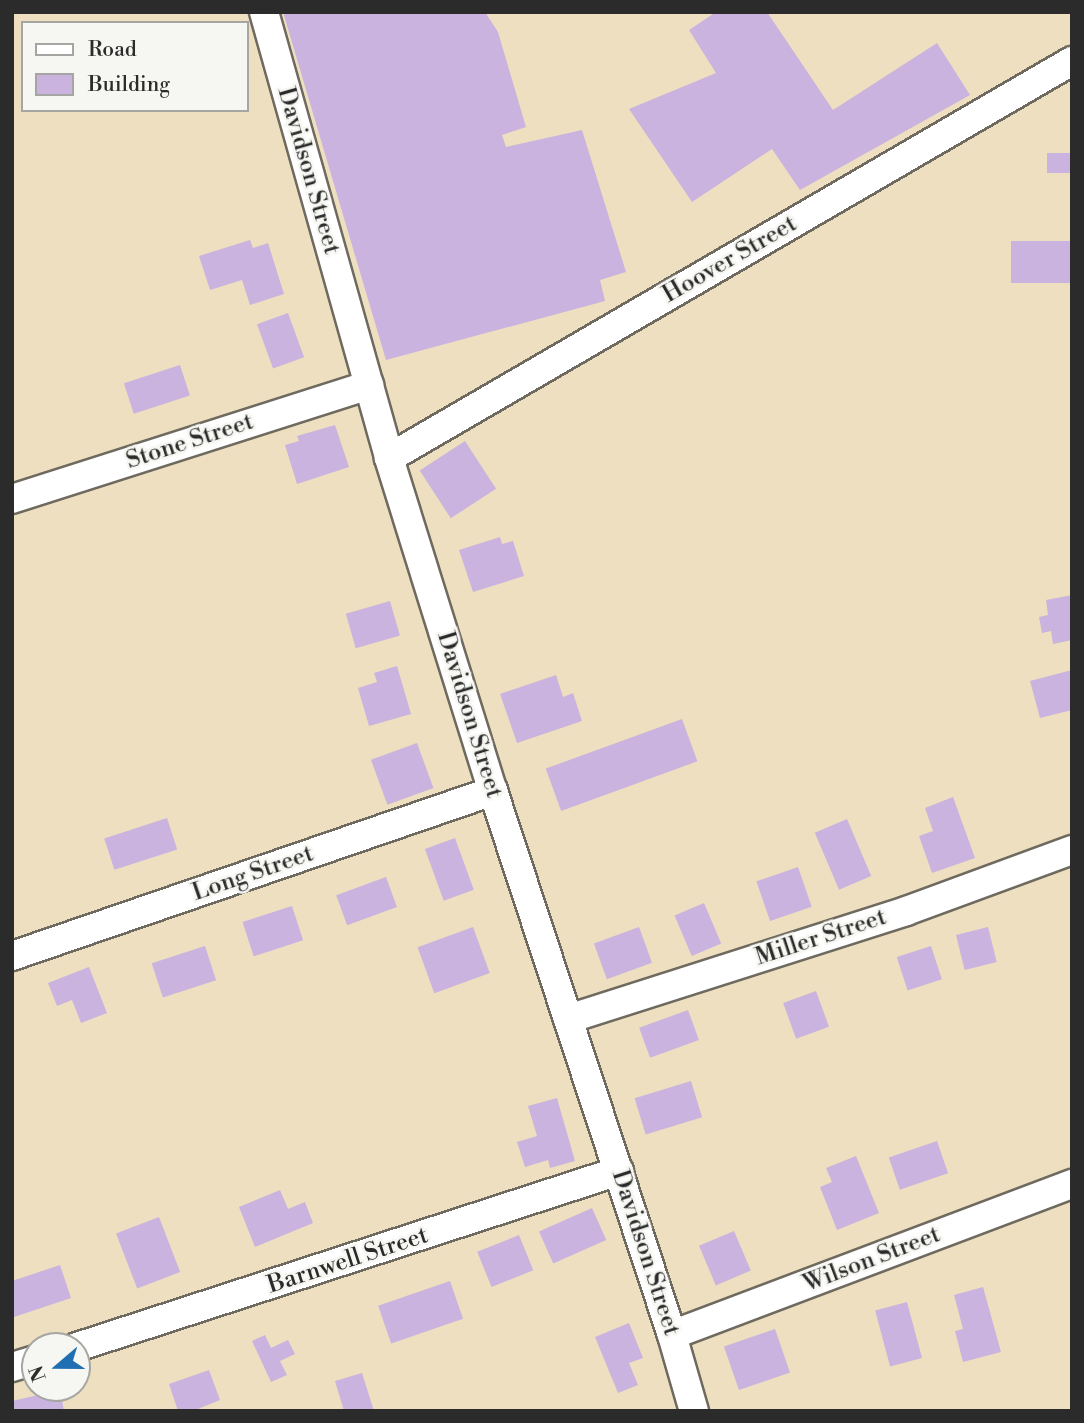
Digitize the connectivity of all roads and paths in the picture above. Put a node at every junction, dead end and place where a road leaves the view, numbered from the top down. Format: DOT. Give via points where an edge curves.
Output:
graph roads {
  1 [pos="264,12"];
  2 [pos="1072,61"];
  3 [pos="369,385"];
  4 [pos="389,458"];
  5 [pos="12,499"];
  6 [pos="493,791"];
  7 [pos="1072,850"];
  8 [pos="12,956"];
  9 [pos="568,1019"];
  10 [pos="619,1171"];
  11 [pos="1072,1184"];
  12 [pos="672,1335"];
  13 [pos="91,1343"];
  14 [pos="694,1411"];
  1 -- 3 [label="street, Davidson Street"];
  2 -- 4 [label="street, Hoover Street"];
  3 -- 4 [label="street, Davidson Street"];
  3 -- 5 [label="street, Stone Street"];
  4 -- 6 [label="street, Davidson Street"];
  6 -- 8 [label="street, Long Street"];
  6 -- 9 [label="street, Davidson Street"];
  7 -- 9 [label="street, Miller Street" via="906,911"];
  9 -- 10 [label="street, Davidson Street"];
  10 -- 12 [label="street, Davidson Street"];
  10 -- 13 [label="street, Barnwell Street"];
  11 -- 12 [label="street, Wilson Street"];
  12 -- 14 [label="street, Davidson Street"];
}
